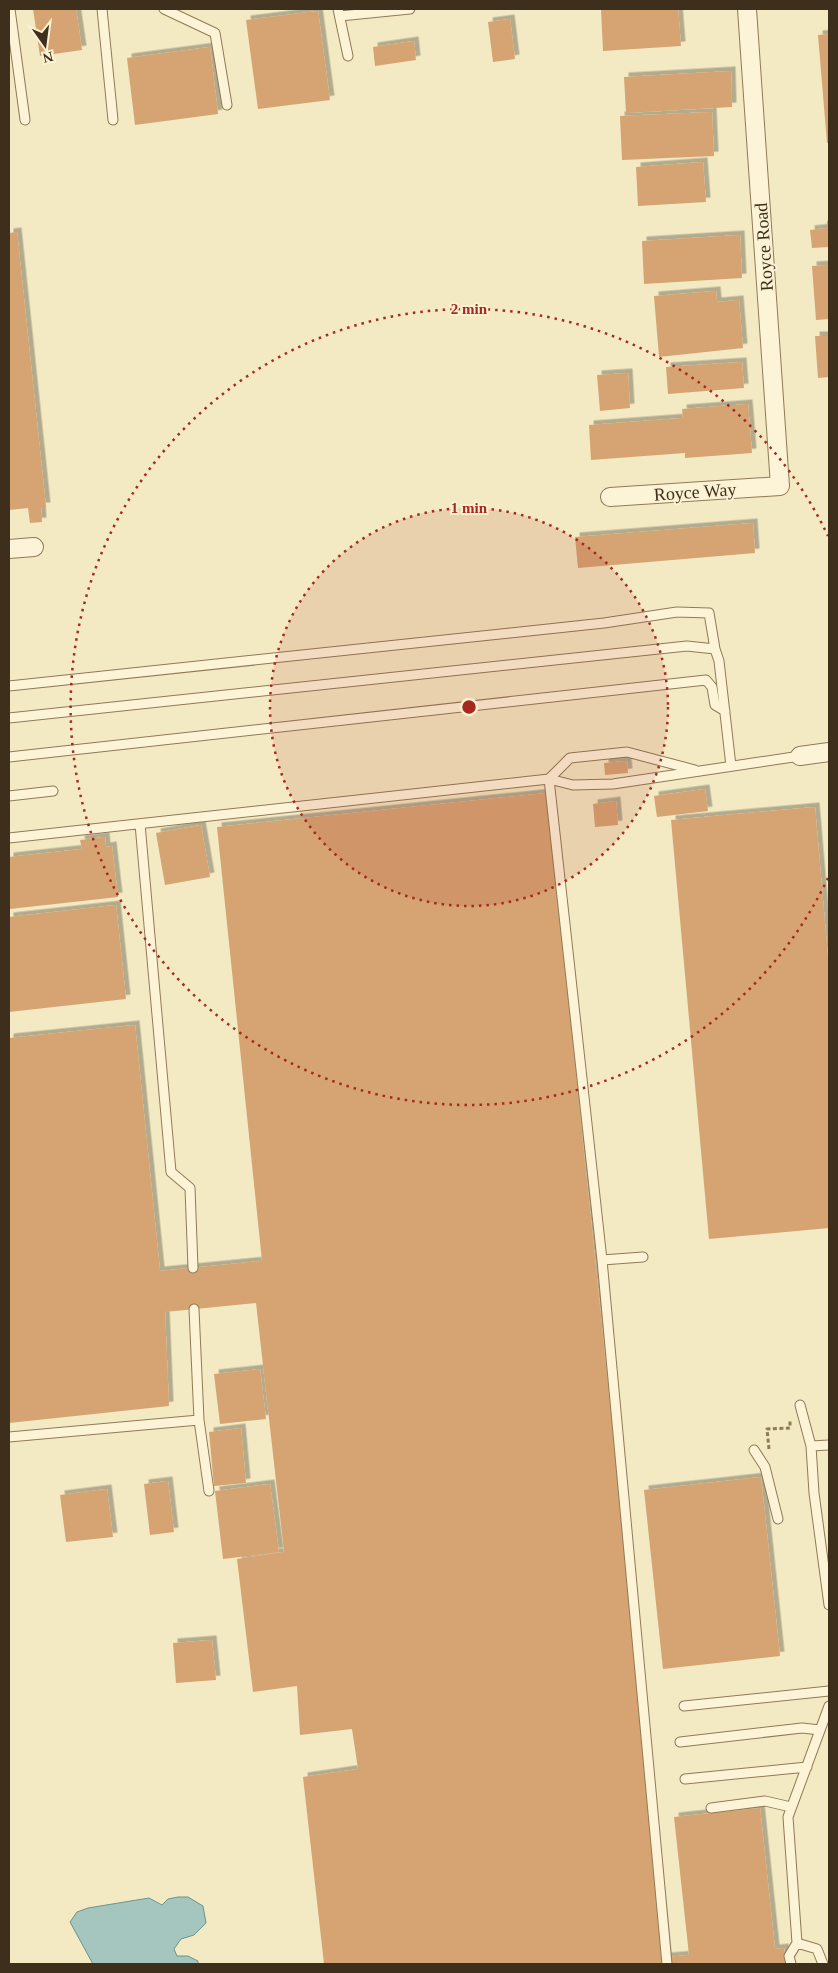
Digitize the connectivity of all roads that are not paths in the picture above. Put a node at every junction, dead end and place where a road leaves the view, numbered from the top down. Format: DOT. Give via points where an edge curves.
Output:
graph roads {
  1 [pos="10,9"];
  2 [pos="102,9"];
  3 [pos="164,9"];
  4 [pos="410,9"];
  5 [pos="748,9"];
  6 [pos="339,12"];
  7 [pos="348,56"];
  8 [pos="227,105"];
  9 [pos="25,120"];
  10 [pos="113,120"];
  11 [pos="780,486"];
  12 [pos="610,497"];
  13 [pos="34,547"];
  14 [pos="9,549"];
  15 [pos="715,649"];
  16 [pos="9,686"];
  17 [pos="725,711"];
  18 [pos="9,718"];
  19 [pos="829,752"];
  20 [pos="800,756"];
  21 [pos="9,757"];
  22 [pos="731,766"];
  23 [pos="698,772"];
  24 [pos="549,779"];
  25 [pos="53,791"];
  26 [pos="9,796"];
  27 [pos="140,824"];
  28 [pos="9,838"];
  29 [pos="643,1257"];
  30 [pos="602,1260"];
  31 [pos="193,1268"];
  32 [pos="194,1309"];
  33 [pos="800,1405"];
  34 [pos="199,1420"];
  35 [pos="9,1437"];
  36 [pos="829,1445"];
  37 [pos="811,1446"];
  38 [pos="754,1450"];
  39 [pos="209,1491"];
  40 [pos="778,1519"];
  41 [pos="829,1605"];
  42 [pos="829,1691"];
  43 [pos="684,1706"];
  44 [pos="829,1706"];
  45 [pos="820,1730"];
  46 [pos="680,1742"];
  47 [pos="807,1767"];
  48 [pos="685,1779"];
  49 [pos="791,1807"];
  50 [pos="711,1808"];
  51 [pos="797,1943"];
  52 [pos="667,1964"];
  53 [pos="791,1964"];
  54 [pos="823,1964"];
  1 -- 9 [label="lane"];
  2 -- 10 [label="lane"];
  3 -- 8 [label="lane" via="215,33"];
  4 -- 6 [label="lane"];
  5 -- 11 [label="street, Royce Road"];
  6 -- 7 [label="lane"];
  11 -- 12 [label="street, Royce Way"];
  13 -- 14 [label="street"];
  15 -- 16 [label="lane" via="709,613 677,612 604,623"];
  15 -- 17 [label="lane"];
  15 -- 18 [label="lane" via="687,646"];
  17 -- 21 [label="lane" via="715,705 712,686 706,680"];
  17 -- 22 [label="lane"];
  19 -- 20 [label="street"];
  20 -- 22 [label="lane"];
  22 -- 23 [label="lane"];
  23 -- 24 [label="lane" via="613,784 572,785"];
  23 -- 24 [label="lane" via="627,752 570,758"];
  24 -- 27 [label="lane"];
  24 -- 30 [label="lane"];
  25 -- 26 [label="lane"];
  27 -- 28 [label="lane"];
  27 -- 31 [label="lane" via="170,1172 190,1188"];
  29 -- 30 [label="lane"];
  30 -- 52 [label="lane"];
  32 -- 34 [label="lane"];
  33 -- 37 [label="lane"];
  34 -- 35 [label="lane"];
  34 -- 39 [label="lane"];
  36 -- 37 [label="lane"];
  37 -- 41 [label="lane"];
  38 -- 40 [label="lane" via="765,1467"];
  42 -- 43 [label="lane"];
  44 -- 45 [label="lane"];
  45 -- 46 [label="lane" via="802,1728"];
  45 -- 47 [label="lane"];
  47 -- 48 [label="lane"];
  47 -- 49 [label="lane"];
  49 -- 50 [label="lane" via="765,1801"];
  49 -- 51 [label="lane" via="788,1817"];
  51 -- 53 [label="lane" via="789,1956"];
  51 -- 54 [label="lane" via="817,1949"];
}
